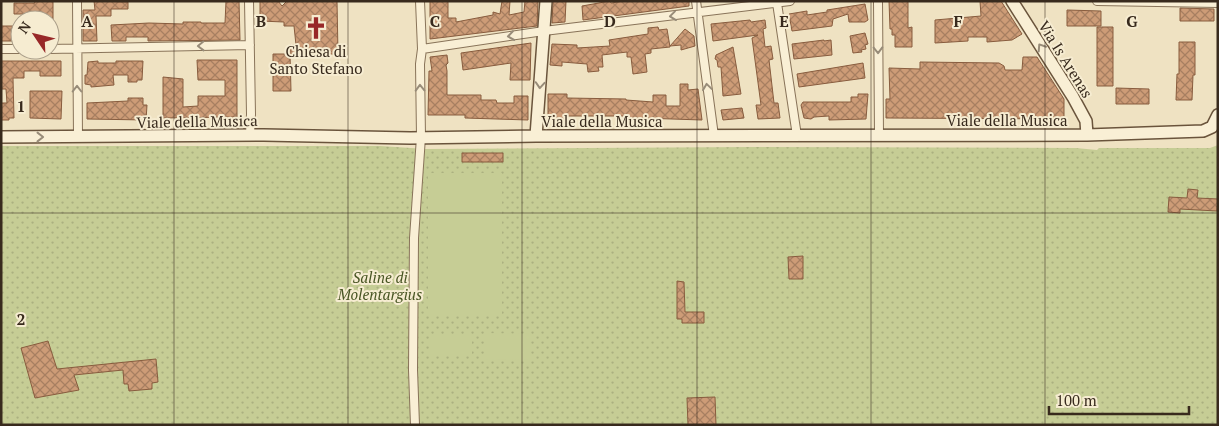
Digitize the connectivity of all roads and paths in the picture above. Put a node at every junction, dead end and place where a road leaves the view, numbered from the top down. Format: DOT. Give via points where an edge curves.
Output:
graph roads {
  1 [pos="77,1"];
  2 [pos="249,1"];
  3 [pos="420,1"];
  4 [pos="546,1"];
  5 [pos="696,1"];
  6 [pos="790,1"];
  7 [pos="878,1"];
  8 [pos="1012,1"];
  9 [pos="1097,1"];
  10 [pos="776,3"];
  11 [pos="1218,3"];
  12 [pos="698,13"];
  13 [pos="544,31"];
  14 [pos="250,45"];
  15 [pos="60,49"];
  16 [pos="77,49"];
  17 [pos="422,49"];
  18 [pos="1218,114"];
  19 [pos="250,135"];
  20 [pos="879,135"];
  21 [pos="1087,135"];
  22 [pos="536,136"];
  23 [pos="714,136"];
  24 [pos="797,136"];
  25 [pos="1,137"];
  26 [pos="78,137"];
  27 [pos="420,137"];
  28 [pos="415,425"];
  1 -- 16 [label="street"];
  2 -- 14 [label="street"];
  3 -- 17 [label="street"];
  4 -- 13 [label="street"];
  5 -- 12 [label="street"];
  6 -- 10 [label="street"];
  7 -- 20 [label="street, one-way"];
  21 -- 8 [label="street, Via Is Arenas, one-way" via="1086,121 1074,98"];
  9 -- 11 [label="street"];
  10 -- 12 [label="street"];
  10 -- 24 [label="street"];
  12 -- 13 [label="street, one-way"];
  23 -- 12 [label="street, one-way"];
  13 -- 17 [label="street, one-way"];
  13 -- 22 [label="street, one-way"];
  14 -- 16 [label="street, one-way"];
  14 -- 19 [label="street"];
  15 -- 16 [label="street"];
  26 -- 16 [label="street, one-way"];
  27 -- 17 [label="street, one-way"];
  18 -- 21 [label="street, Viale della Musica" via="1212,127 1203,131"];
  19 -- 26 [label="street, Viale della Musica"];
  19 -- 27 [label="street, Viale della Musica"];
  20 -- 21 [label="street, Viale della Musica"];
  20 -- 24 [label="street, Viale della Musica"];
  22 -- 23 [label="street, Viale della Musica"];
  22 -- 27 [label="street, Viale della Musica"];
  23 -- 24 [label="street, Viale della Musica"];
  25 -- 26 [label="street, Viale della Musica, one-way"];
  27 -- 28 [label="street" via="414,238"];
}
